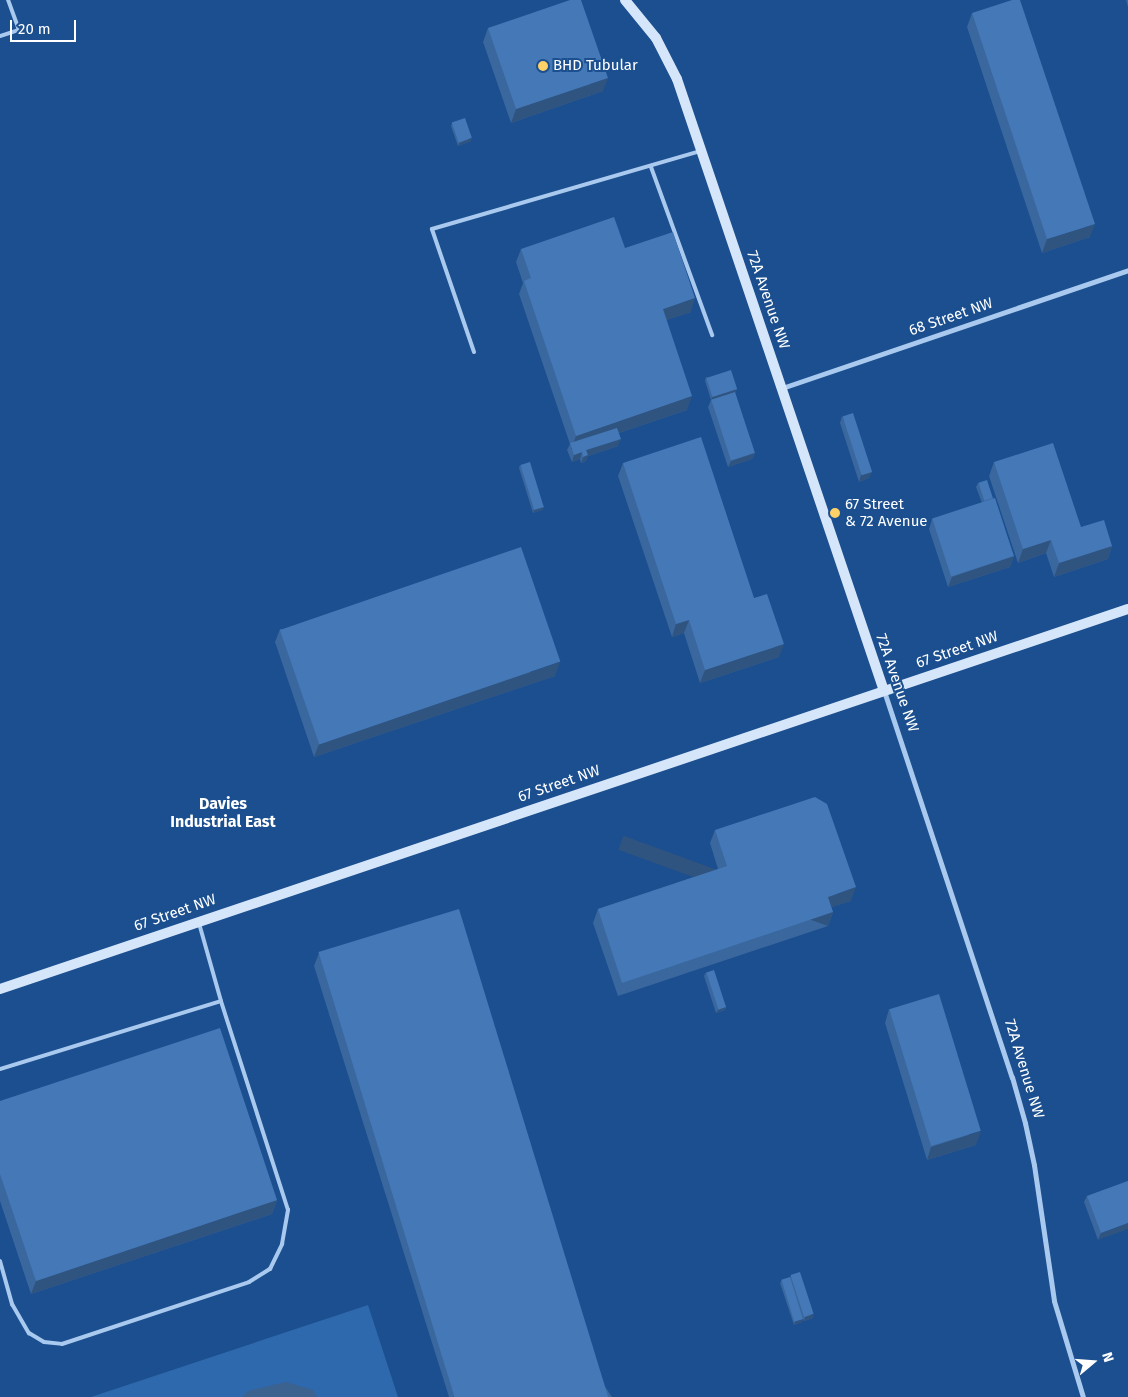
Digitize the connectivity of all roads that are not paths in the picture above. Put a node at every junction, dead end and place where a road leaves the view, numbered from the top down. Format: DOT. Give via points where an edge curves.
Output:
graph roads {
  1 [pos="8,0"];
  2 [pos="625,0"];
  3 [pos="0,36"];
  4 [pos="701,151"];
  5 [pos="651,167"];
  6 [pos="1128,270"];
  7 [pos="712,335"];
  8 [pos="474,352"];
  9 [pos="782,388"];
  10 [pos="1128,609"];
  11 [pos="884,690"];
  12 [pos="199,921"];
  13 [pos="0,989"];
  14 [pos="221,1001"];
  15 [pos="0,1069"];
  16 [pos="0,1261"];
  17 [pos="1083,1397"];
  1 -- 3 [label="lane" via="19,30"];
  2 -- 4 [label="street, 72A Avenue NW" via="656,38 666,56"];
  4 -- 5 [label="lane"];
  4 -- 9 [label="street, 72A Avenue NW"];
  5 -- 7 [label="lane"];
  5 -- 8 [label="lane" via="432,229"];
  6 -- 9 [label="street, 68 Street NW"];
  9 -- 11 [label="street, 72A Avenue NW"];
  10 -- 11 [label="street, 67 Street NW"];
  11 -- 12 [label="street, 67 Street NW"];
  11 -- 17 [label="street, 72A Avenue NW" via="1025,1123 1054,1301"];
  12 -- 13 [label="street, 67 Street NW"];
  12 -- 14 [label="lane"];
  14 -- 15 [label="lane"];
  14 -- 16 [label="lane" via="288,1210 282,1244 270,1268 249,1282 62,1344 44,1342 29,1333 12,1304"];
}
